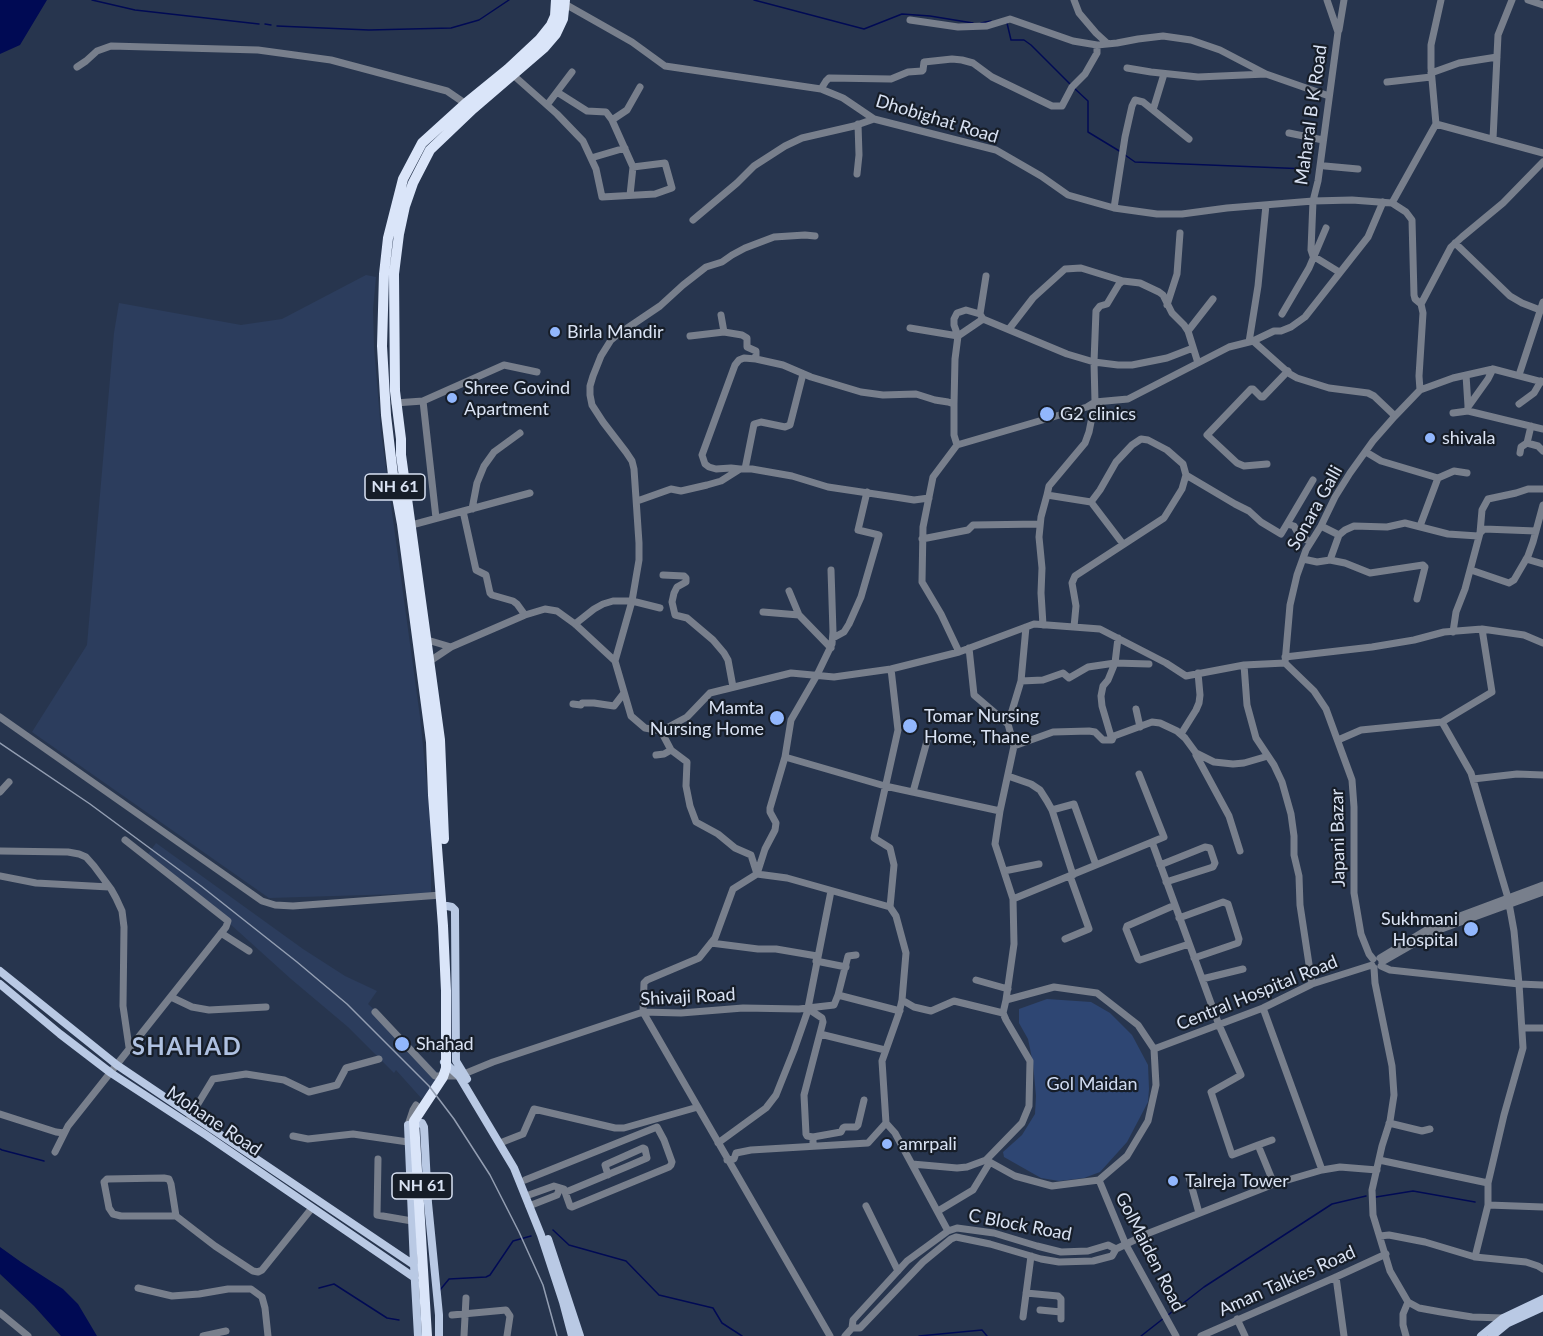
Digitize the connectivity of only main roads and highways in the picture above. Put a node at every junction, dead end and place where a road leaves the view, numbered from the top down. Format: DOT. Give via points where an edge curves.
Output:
graph roads {
  1 [pos="561,2"];
  2 [pos="438,801"];
  3 [pos="440,895"];
  4 [pos="447,906"];
  5 [pos="446,926"];
  6 [pos="0,971"];
  7 [pos="0,984"];
  8 [pos="462,1075"];
  9 [pos="189,1119"];
  10 [pos="502,1142"];
  11 [pos="528,1195"];
  12 [pos="545,1239"];
  13 [pos="414,1265"];
  14 [pos="415,1278"];
  15 [pos="1543,1299"];
  16 [pos="1543,1307"];
  17 [pos="1505,1320"];
  18 [pos="418,1336"];
  19 [pos="427,1336"];
  20 [pos="433,1336"];
  21 [pos="439,1336"];
  22 [pos="572,1336"];
  23 [pos="580,1336"];
  24 [pos="1481,1336"];
  25 [pos="1492,1336"];
  1 -- 2 [label="highway, NH 61" via="563,20 544,48 422,143 403,180 388,238 382,346 425,662"];
  2 -- 3 [label="highway, NH 61"];
  2 -- 4 [label="highway, NH 61"];
  3 -- 5 [label="highway, NH 61"];
  3 -- 8 [label="main road" via="443,1059"];
  4 -- 5 [label="highway, NH 61"];
  4 -- 8 [label="main road" via="455,914 456,1061"];
  5 -- 19 [label="highway, NH 61" via="446,1068 414,1121"];
  5 -- 20 [label="highway, NH 61" via="451,1072 420,1118 419,1128"];
  6 -- 9 [label="main road, Mohane Road"];
  7 -- 9 [label="main road, Mohane Road" via="111,1073"];
  8 -- 10 [label="main road"];
  9 -- 13 [label="main road, Mohane Road"];
  9 -- 14 [label="main road, Mohane Road"];
  10 -- 11 [label="main road"];
  10 -- 11 [label="main road" via="520,1169"];
  11 -- 12 [label="main road"];
  12 -- 22 [label="main road"];
  12 -- 23 [label="main road"];
  13 -- 14 [label="main road"];
  13 -- 21 [label="main road" via="408,1125 422,1124"];
  14 -- 18 [label="main road"];
  15 -- 17 [label="main road"];
  16 -- 17 [label="main road"];
  17 -- 24 [label="main road"];
  17 -- 25 [label="main road"];
}
